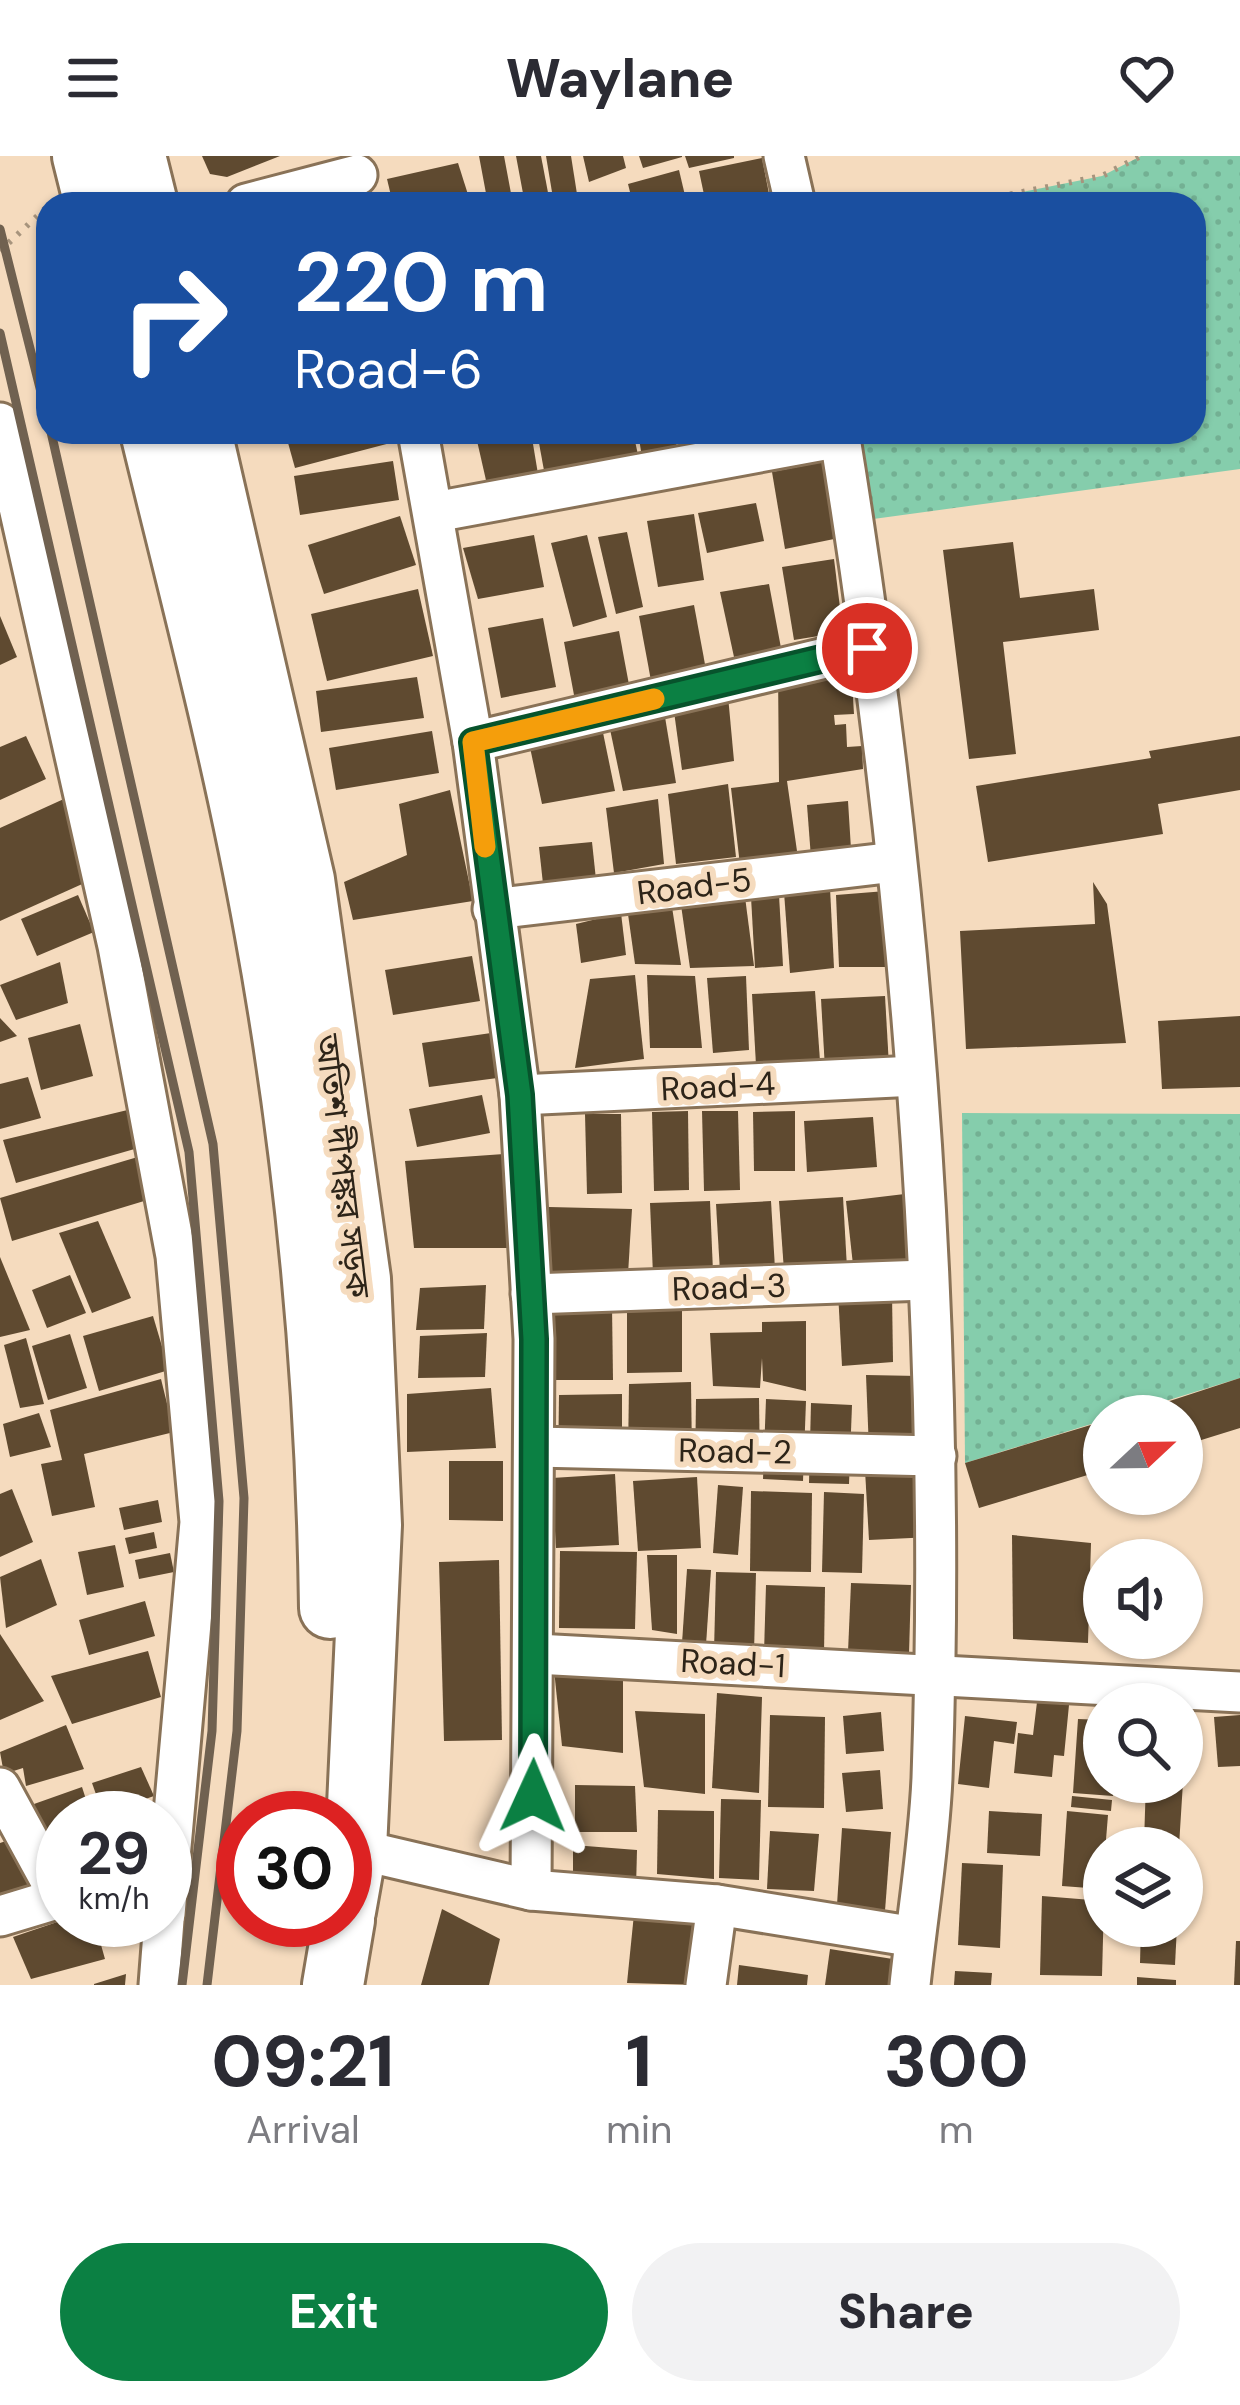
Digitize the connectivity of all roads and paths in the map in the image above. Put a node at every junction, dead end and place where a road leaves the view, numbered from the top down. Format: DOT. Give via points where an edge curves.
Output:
graph roads {
  1 [pos="83,156"];
  2 [pos="135,156"];
  3 [pos="784,156"];
  4 [pos="1115,156"];
  5 [pos="1141,156"];
  6 [pos="1119,167"];
  7 [pos="357,178"];
  8 [pos="91,192"];
  9 [pos="144,192"];
  10 [pos="297,192"];
  11 [pos="792,192"];
  12 [pos="1023,192"];
  13 [pos="36,217"];
  14 [pos="0,251"];
  15 [pos="0,423"];
  16 [pos="154,444"];
  17 [pos="204,444"];
  18 [pos="421,444"];
  19 [pos="792,444"];
  20 [pos="840,444"];
  21 [pos="435,512"];
  22 [pos="867,648"];
  23 [pos="473,742"];
  24 [pos="895,862"];
  25 [pos="493,909"];
  26 [pos="916,1076"];
  27 [pos="520,1095"];
  28 [pos="926,1280"];
  29 [pos="531,1294"];
  30 [pos="535,1447"];
  31 [pos="936,1456"];
  32 [pos="536,1654"];
  33 [pos="931,1672"];
  34 [pos="1240,1692"];
  35 [pos="0,1788"];
  36 [pos="174,1791"];
  37 [pos="337,1791"];
  38 [pos="344,1791"];
  39 [pos="372,1847"];
  40 [pos="36,1851"];
  41 [pos="531,1889"];
  42 [pos="36,1905"];
  43 [pos="717,1905"];
  44 [pos="0,1916"];
  45 [pos="915,1937"];
  46 [pos="162,1947"];
  47 [pos="299,1947"];
  48 [pos="339,1947"];
  49 [pos="159,1985"];
  50 [pos="293,1985"];
  51 [pos="333,1985"];
  52 [pos="706,1985"];
  53 [pos="910,1985"];
  1 -- 8 [label="main road"];
  2 -- 9 [label="main road"];
  3 -- 11 [label="street"];
  4 -- 6 [label="path"];
  5 -- 6 [label="path"];
  6 -- 12 [label="path"];
  7 -- 10 [label="street"];
  13 -- 14 [label="path"];
  15 -- 36 [label="street" via="118,946 176,1256 200,1522"];
  16 -- 37 [label="main road, অতিশ দীপঙ্কর সড়ক" via="265,929 313,1272 327,1439"];
  17 -- 38 [label="main road, অতিশ দীপঙ্কর সড়ক" via="304,880 360,1279 371,1525"];
  18 -- 21 [label="street"];
  19 -- 21 [label="street"];
  20 -- 22 [label="street"];
  21 -- 23 [label="street"];
  22 -- 23 [label="street"];
  22 -- 24 [label="street"];
  23 -- 25 [label="street"];
  24 -- 25 [label="street, Road-5"];
  24 -- 26 [label="street"];
  25 -- 27 [label="street"];
  26 -- 27 [label="street, Road-4"];
  26 -- 28 [label="street"];
  27 -- 29 [label="street"];
  28 -- 29 [label="street, Road-3"];
  28 -- 31 [label="street"];
  29 -- 30 [label="street"];
  30 -- 31 [label="street, Road-2"];
  30 -- 32 [label="street"];
  31 -- 33 [label="street"];
  32 -- 33 [label="street, Road-1"];
  32 -- 41 [label="street"];
  33 -- 34 [label="street, Road-1"];
  33 -- 45 [label="street" via="932,1780"];
  35 -- 40 [label="street"];
  39 -- 41 [label="street"];
  41 -- 43 [label="street"];
  42 -- 44 [label="street"];
  43 -- 45 [label="street"];
  43 -- 52 [label="street"];
  45 -- 53 [label="street"];
  46 -- 49 [label="street"];
  47 -- 50 [label="main road"];
  48 -- 51 [label="main road, অতিশ দীপঙ্কর সড়ক"];
}
